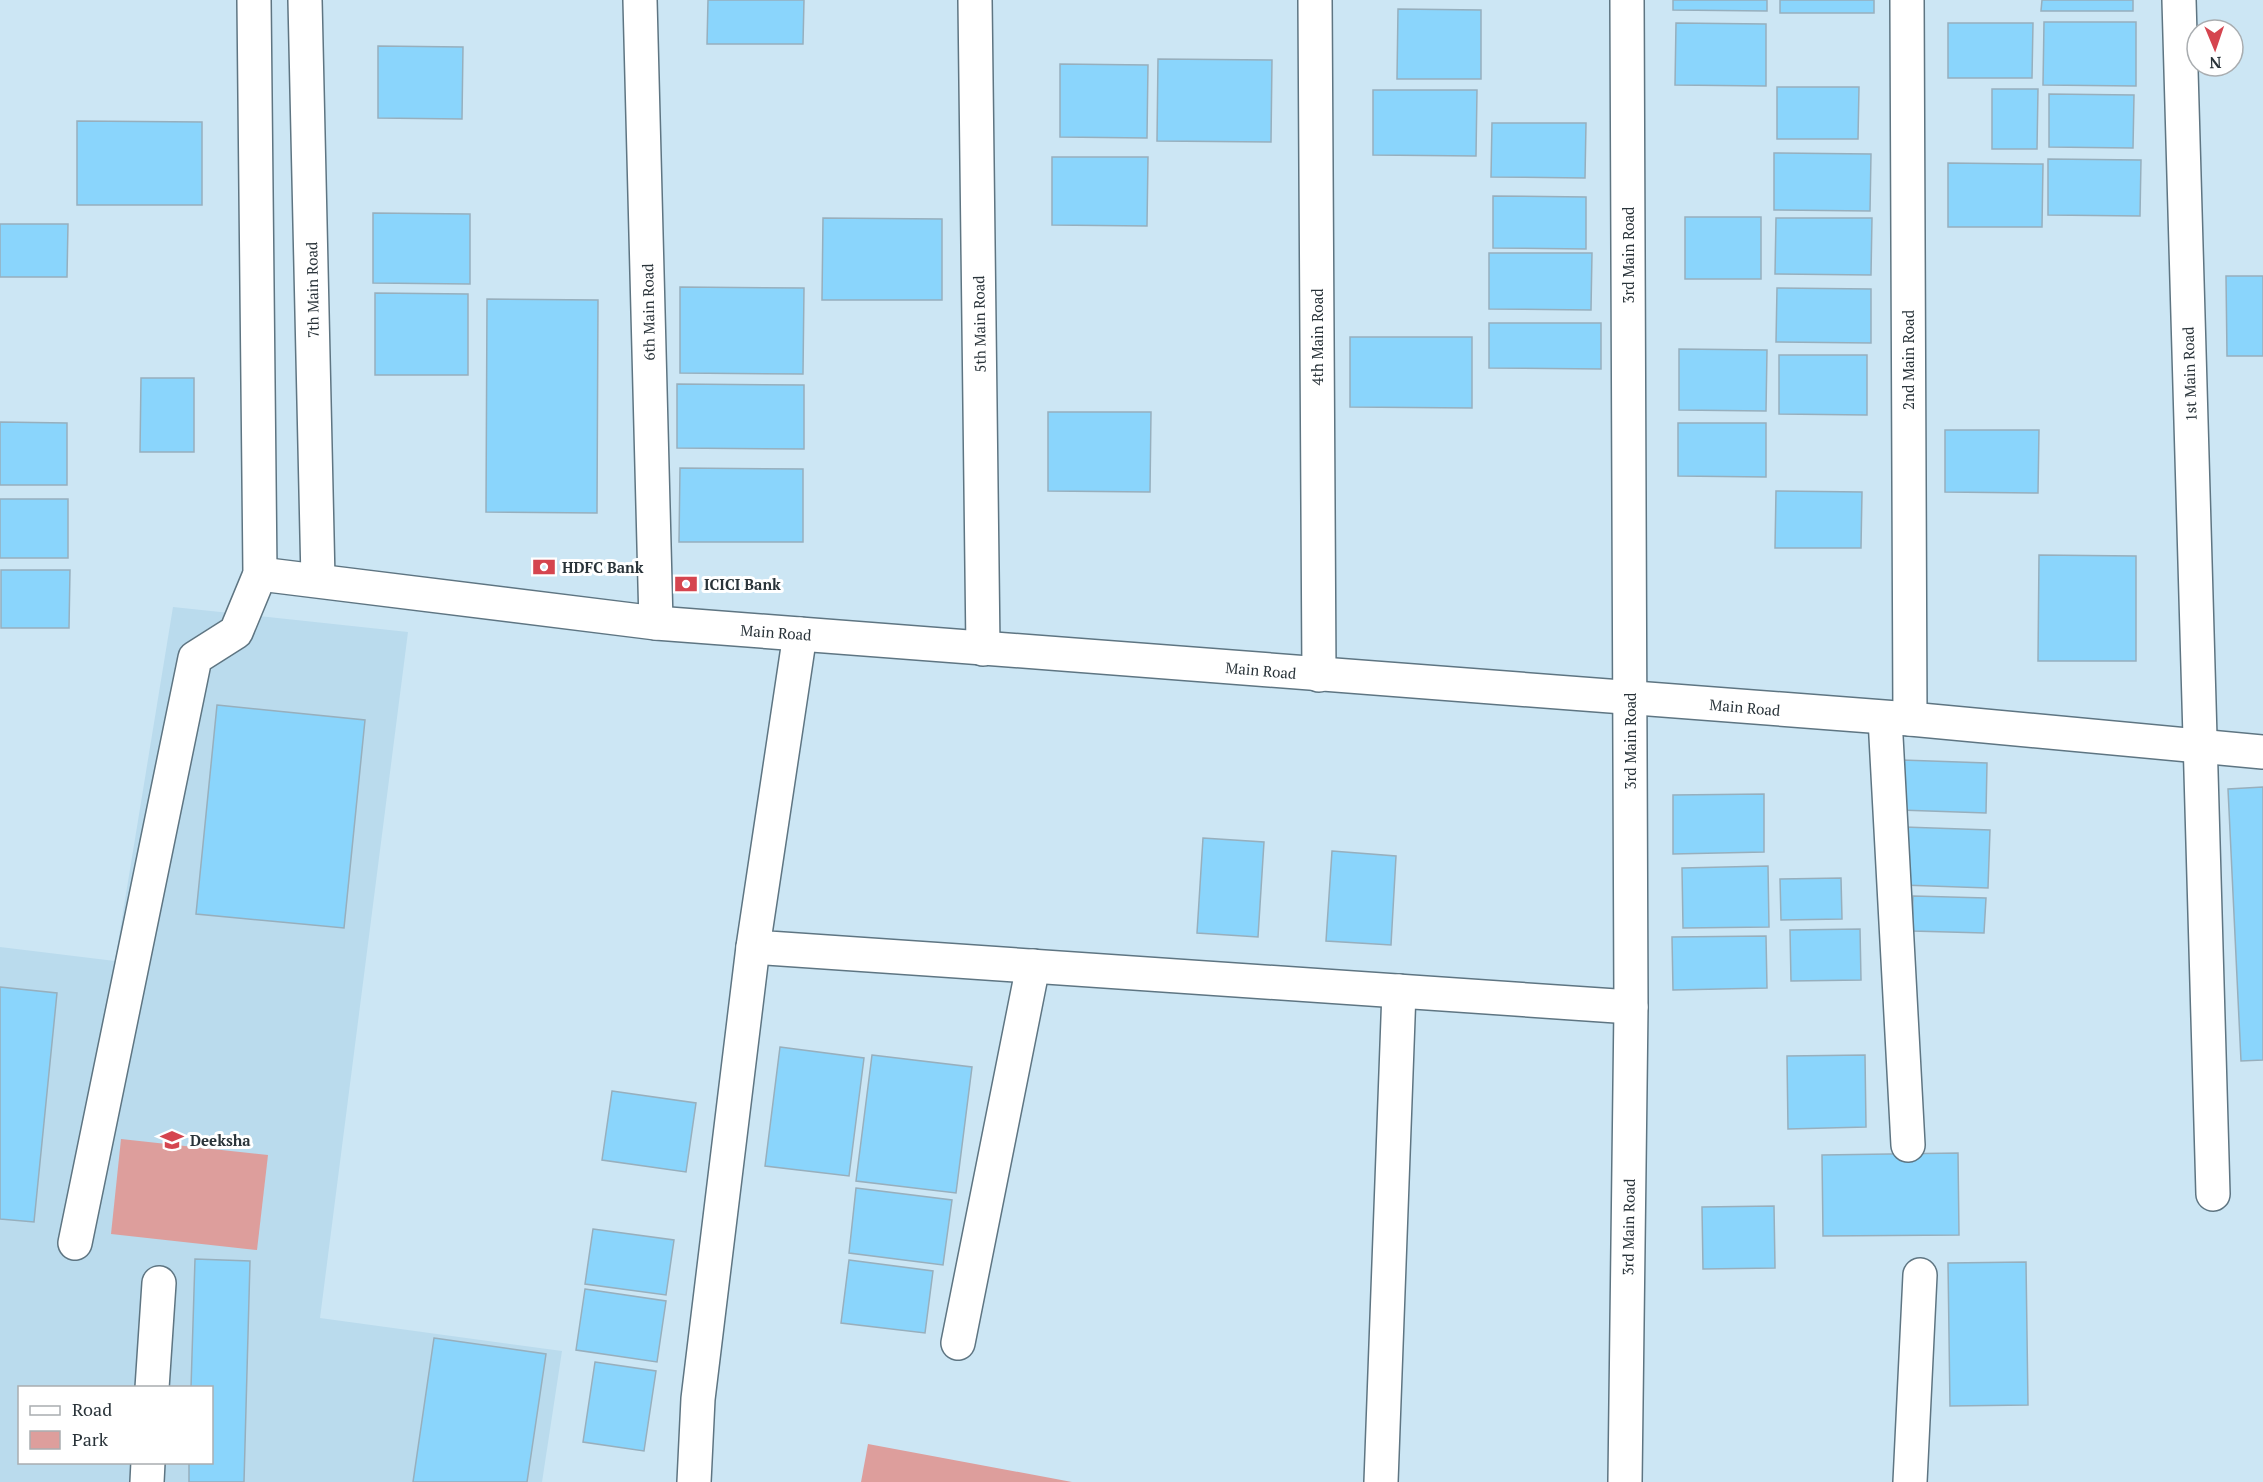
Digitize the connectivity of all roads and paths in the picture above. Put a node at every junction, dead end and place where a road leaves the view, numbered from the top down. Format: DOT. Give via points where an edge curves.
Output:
graph roads {
  1 [pos="254,0"];
  2 [pos="305,0"];
  3 [pos="640,0"];
  4 [pos="975,0"];
  5 [pos="1315,0"];
  6 [pos="1627,0"];
  7 [pos="1906,0"];
  8 [pos="2179,0"];
  9 [pos="260,574"];
  10 [pos="318,580"];
  11 [pos="656,623"];
  12 [pos="800,634"];
  13 [pos="983,648"];
  14 [pos="1319,675"];
  15 [pos="1630,698"];
  16 [pos="1897,719"];
  17 [pos="2200,748"];
  18 [pos="2263,752"];
  19 [pos="753,947"];
  20 [pos="1033,966"];
  21 [pos="1399,991"];
  22 [pos="1631,1007"];
  23 [pos="1908,1145"];
  24 [pos="2214,1194"];
  25 [pos="75,1243"];
  26 [pos="1920,1275"];
  27 [pos="159,1283"];
  28 [pos="958,1343"];
  29 [pos="152,1386"];
  30 [pos="148,1464"];
  31 [pos="147,1482"];
  32 [pos="694,1482"];
  33 [pos="1381,1482"];
  34 [pos="1625,1482"];
  35 [pos="1910,1482"];
  1 -- 9 [label="street"];
  2 -- 10 [label="street, 7th Main Road"];
  3 -- 11 [label="street, 6th Main Road"];
  4 -- 13 [label="street, 5th Main Road"];
  5 -- 14 [label="street, 4th Main Road"];
  6 -- 15 [label="street, 3rd Main Road"];
  7 -- 16 [label="street, 2nd Main Road"];
  8 -- 17 [label="street, 1st Main Road"];
  9 -- 10 [label="street, Main Road"];
  9 -- 25 [label="street" via="236,632 195,658"];
  10 -- 11 [label="street, Main Road"];
  11 -- 12 [label="street, Main Road"];
  12 -- 13 [label="street, Main Road"];
  12 -- 19 [label="street"];
  13 -- 14 [label="street, Main Road"];
  14 -- 15 [label="street, Main Road"];
  15 -- 16 [label="street, Main Road"];
  15 -- 22 [label="street, 3rd Main Road"];
  16 -- 17 [label="street, Main Road"];
  16 -- 23 [label="street, 2nd Main Road"];
  17 -- 18 [label="street, Main Road"];
  17 -- 24 [label="street, 1st Main Road"];
  19 -- 20 [label="street"];
  19 -- 32 [label="street" via="698,1399"];
  20 -- 21 [label="street"];
  20 -- 28 [label="street"];
  21 -- 22 [label="street"];
  21 -- 33 [label="street"];
  22 -- 34 [label="street, 3rd Main Road"];
  26 -- 35 [label="street"];
  27 -- 29 [label="street"];
  30 -- 31 [label="street"];
}
